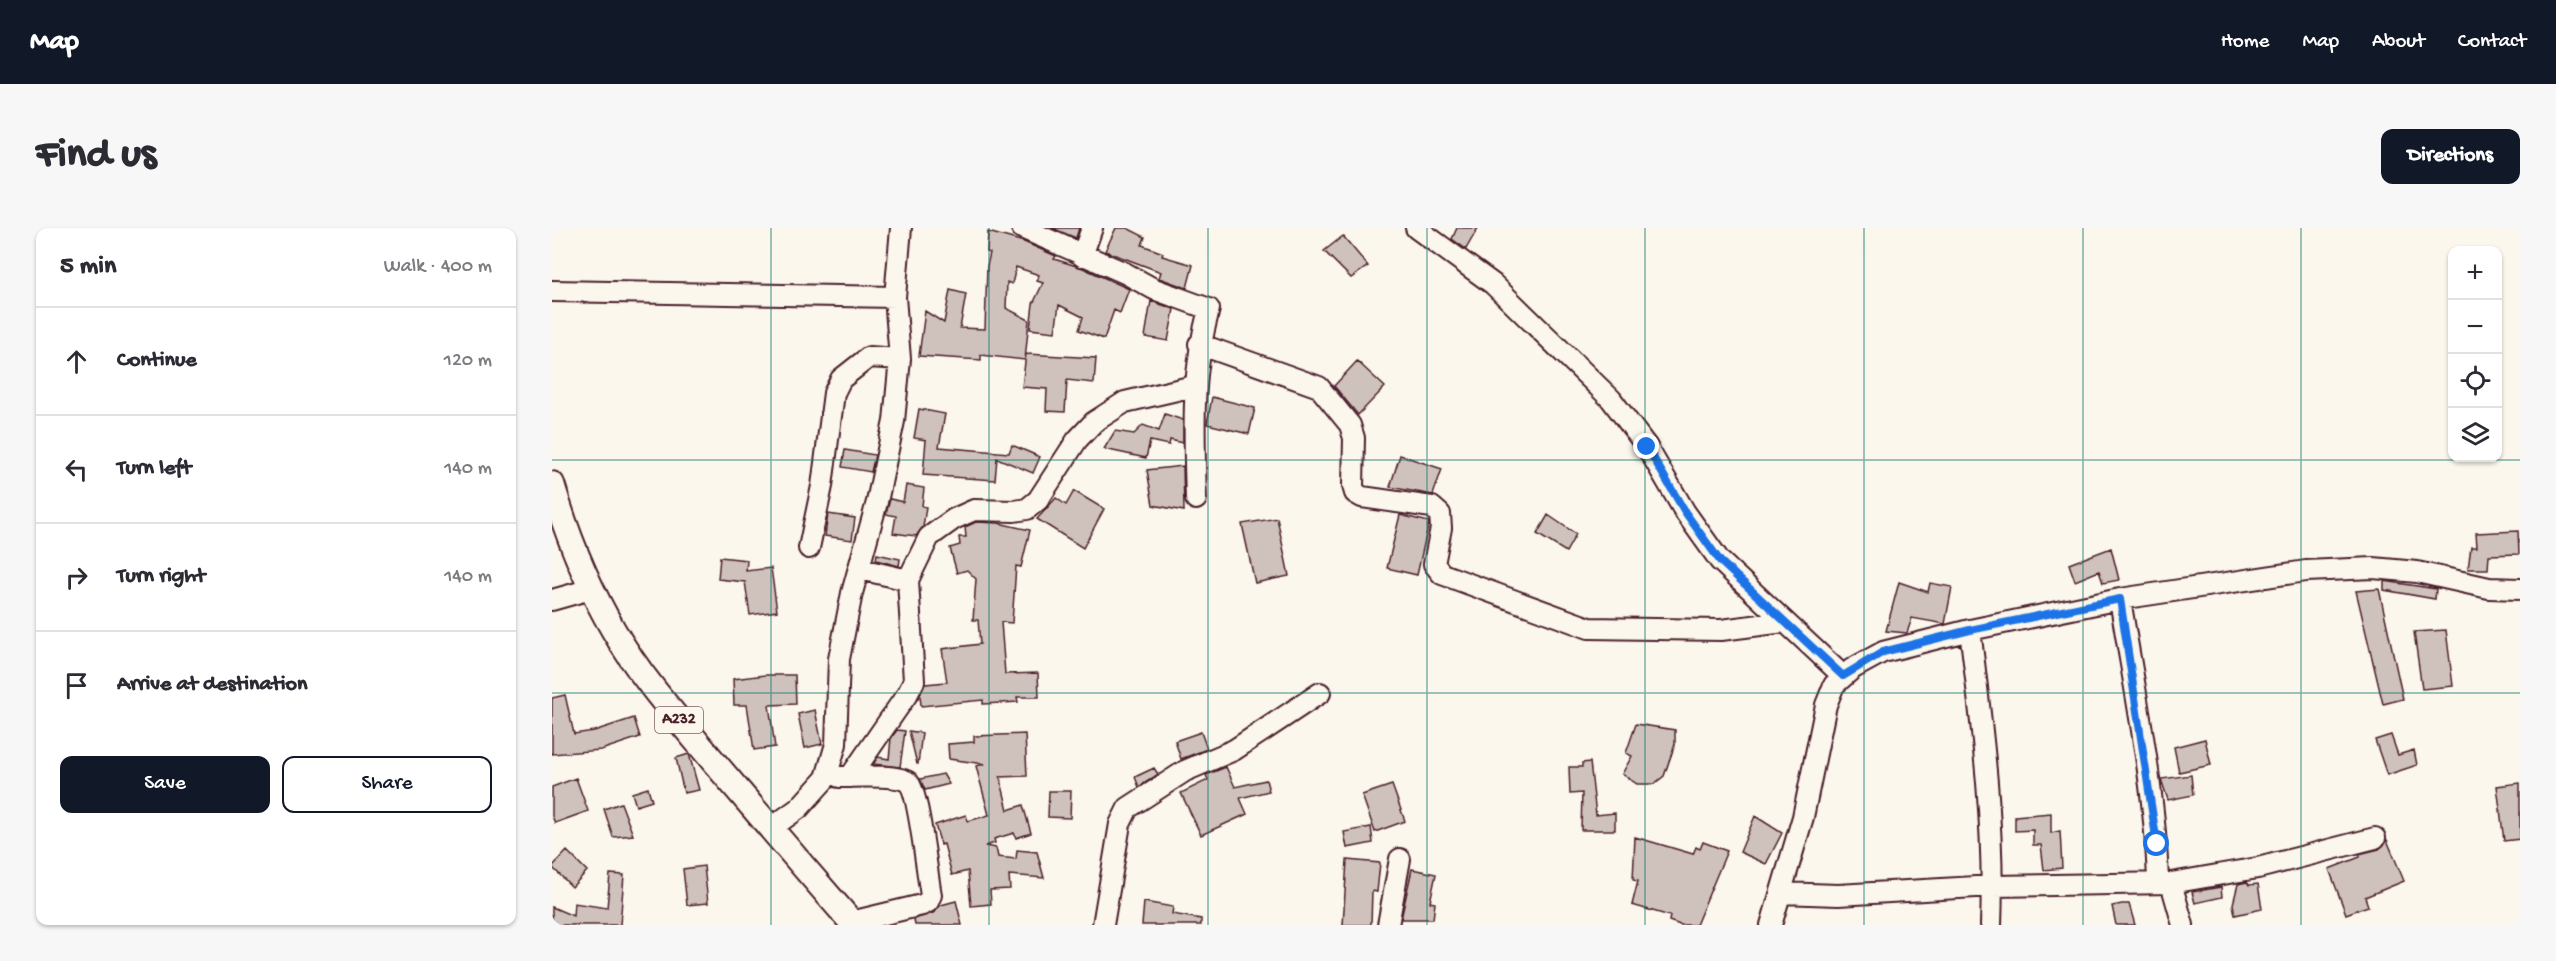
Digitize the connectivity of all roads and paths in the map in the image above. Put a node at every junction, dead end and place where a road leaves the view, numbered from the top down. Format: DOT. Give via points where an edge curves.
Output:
graph roads {
  1 [pos="901,228"];
  2 [pos="1022,228"];
  3 [pos="1092,228"];
  4 [pos="1416,228"];
  5 [pos="1082,256"];
  6 [pos="552,291"];
  7 [pos="895,297"];
  8 [pos="1199,344"];
  9 [pos="900,359"];
  10 [pos="1194,386"];
  11 [pos="552,484"];
  12 [pos="1196,499"];
  13 [pos="809,548"];
  14 [pos="860,569"];
  15 [pos="908,580"];
  16 [pos="591,589"];
  17 [pos="2520,589"];
  18 [pos="2120,599"];
  19 [pos="552,600"];
  20 [pos="1784,622"];
  21 [pos="1970,630"];
  22 [pos="1843,676"];
  23 [pos="1320,693"];
  24 [pos="826,777"];
  25 [pos="850,777"];
  26 [pos="771,828"];
  27 [pos="2375,838"];
  28 [pos="1400,859"];
  29 [pos="2164,883"];
  30 [pos="1993,886"];
  31 [pos="1781,893"];
  32 [pos="853,923"];
  33 [pos="1103,925"];
  34 [pos="1388,925"];
  35 [pos="1771,925"];
  36 [pos="1991,925"];
  37 [pos="2183,925"];
  1 -- 7 [label="street"];
  2 -- 5 [label="street"];
  3 -- 5 [label="street"];
  4 -- 20 [label="street" via="1493,284 1611,399 1647,447 1685,512 1720,561"];
  5 -- 8 [label="street" via="1154,290 1209,309"];
  6 -- 7 [label="street"];
  7 -- 9 [label="street"];
  8 -- 10 [label="street"];
  8 -- 20 [label="street" via="1319,387 1350,425 1354,438 1355,492 1362,497 1432,507 1440,514 1434,564 1442,574 1589,628 1721,630"];
  9 -- 13 [label="street" via="869,357 842,379 834,393"];
  9 -- 14 [label="street" via="894,421"];
  10 -- 12 [label="street"];
  10 -- 15 [label="street" via="1125,402 1112,409 1077,441 1038,500 1027,509 974,510 954,519 929,537"];
  11 -- 16 [label="main road, A232"];
  14 -- 15 [label="street"];
  14 -- 24 [label="street" via="839,659 836,744"];
  15 -- 25 [label="street" via="914,681"];
  16 -- 19 [label="street"];
  16 -- 26 [label="main road, A232" via="638,668"];
  17 -- 18 [label="street" via="2489,588 2417,572 2373,568 2306,571"];
  18 -- 21 [label="street"];
  18 -- 29 [label="street"];
  20 -- 22 [label="street"];
  21 -- 22 [label="street" via="1883,652"];
  21 -- 30 [label="street" via="1984,743"];
  22 -- 31 [label="street" via="1834,685 1826,705 1803,817"];
  23 -- 33 [label="street" via="1234,750 1185,771 1128,808 1120,824"];
  24 -- 25 [label="street"];
  24 -- 26 [label="street" via="799,808"];
  25 -- 32 [label="street" via="899,778 909,783 917,800 931,895 922,905"];
  26 -- 32 [label="main road, A232"];
  27 -- 29 [label="street" via="2258,868"];
  28 -- 34 [label="street"];
  29 -- 30 [label="street"];
  29 -- 37 [label="street"];
  30 -- 31 [label="street" via="1838,895"];
  30 -- 36 [label="street"];
  31 -- 35 [label="street"];
}
